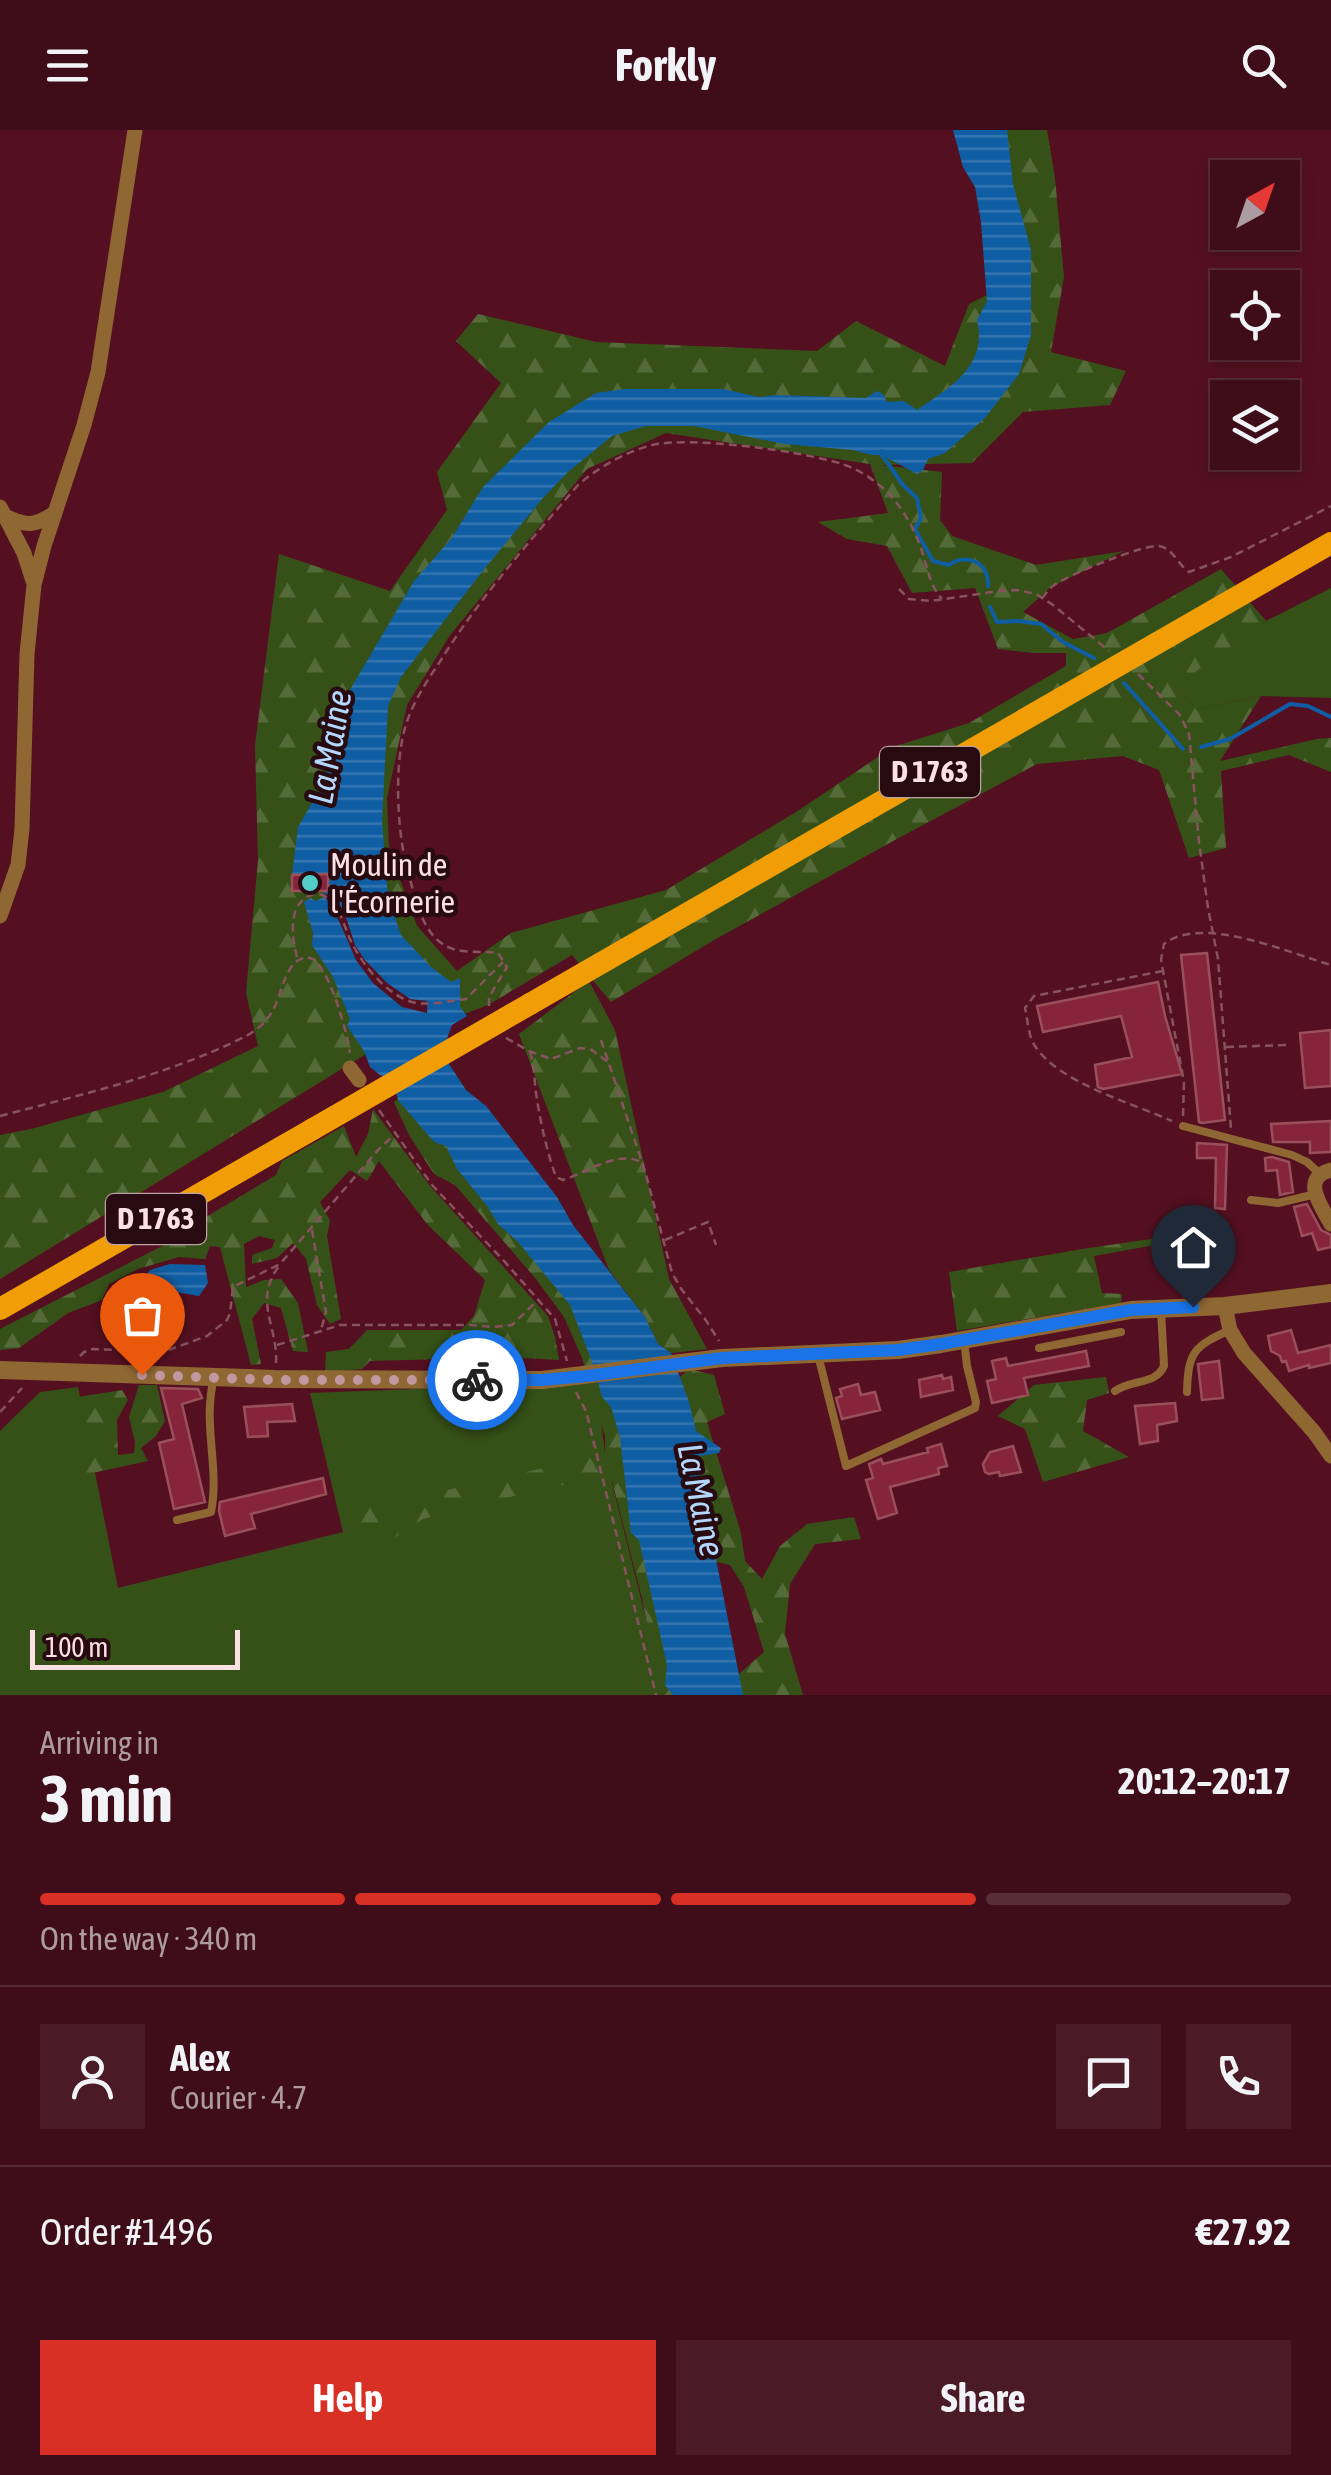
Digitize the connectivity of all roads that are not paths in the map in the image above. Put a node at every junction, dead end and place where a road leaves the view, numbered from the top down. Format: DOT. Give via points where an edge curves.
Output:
graph roads {
  1 [pos="134,130"];
  2 [pos="3,512"];
  3 [pos="55,513"];
  4 [pos="1331,543"];
  5 [pos="34,584"];
  6 [pos="0,916"];
  7 [pos="1183,1126"];
  8 [pos="1326,1172"];
  9 [pos="1316,1194"];
  10 [pos="1251,1200"];
  11 [pos="1331,1224"];
  12 [pos="1331,1293"];
  13 [pos="1225,1306"];
  14 [pos="0,1309"];
  15 [pos="1160,1309"];
  16 [pos="1095,1316"];
  17 [pos="1230,1330"];
  18 [pos="1122,1332"];
  19 [pos="1099,1337"];
  20 [pos="964,1340"];
  21 [pos="1040,1348"];
  22 [pos="818,1353"];
  23 [pos="0,1370"];
  24 [pos="214,1377"];
  25 [pos="1115,1391"];
  26 [pos="1187,1392"];
  27 [pos="1331,1456"];
  28 [pos="177,1520"];
  1 -- 3 [label="street" via="98,372"];
  2 -- 3 [label="street" via="29,524"];
  2 -- 5 [label="street"];
  3 -- 5 [label="street"];
  4 -- 14 [label="main road, D 1763, bridge"];
  5 -- 6 [label="street" via="22,829"];
  7 -- 8 [label="lane"];
  8 -- 9 [label="street" via="1316,1178"];
  9 -- 10 [label="lane" via="1278,1204"];
  9 -- 11 [label="street"];
  12 -- 13 [label="street"];
  13 -- 15 [label="street"];
  13 -- 17 [label="street"];
  15 -- 16 [label="street"];
  15 -- 25 [label="lane" via="1162,1373"];
  16 -- 19 [label="lane"];
  16 -- 20 [label="street"];
  17 -- 26 [label="lane" via="1194,1352"];
  17 -- 27 [label="street"];
  18 -- 19 [label="lane"];
  19 -- 21 [label="lane"];
  20 -- 22 [label="street"];
  20 -- 22 [label="lane" via="976,1408 846,1466"];
  22 -- 24 [label="street" via="574,1371 542,1380"];
  23 -- 24 [label="street"];
  24 -- 28 [label="lane" via="211,1512"];
}
